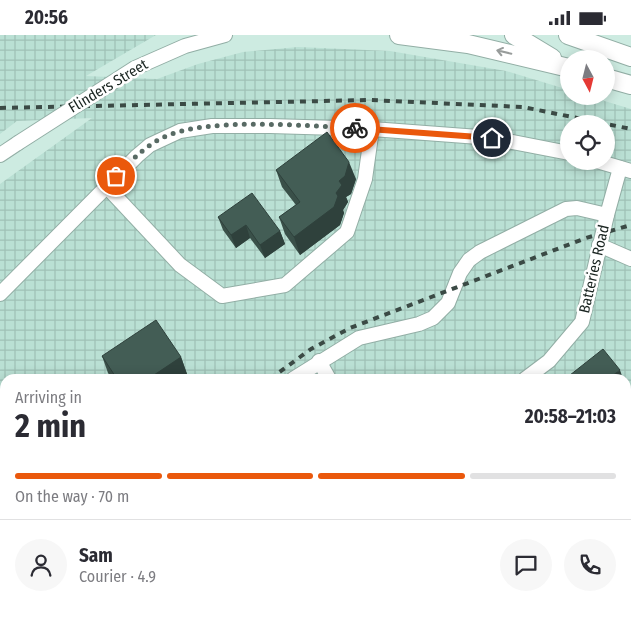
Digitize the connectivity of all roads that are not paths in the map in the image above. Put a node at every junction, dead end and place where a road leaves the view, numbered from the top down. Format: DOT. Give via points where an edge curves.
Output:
graph roads {
  1 [pos="224,35"];
  2 [pos="399,35"];
  3 [pos="514,35"];
  4 [pos="568,35"];
  5 [pos="631,57"];
  6 [pos="560,61"];
  7 [pos="560,64"];
  8 [pos="615,81"];
  9 [pos="631,85"];
  10 [pos="372,129"];
  11 [pos="560,151"];
  12 [pos="0,155"];
  13 [pos="626,170"];
  14 [pos="106,186"];
  15 [pos="606,215"];
  16 [pos="599,245"];
  17 [pos="631,259"];
  18 [pos="0,294"];
  19 [pos="319,361"];
  20 [pos="300,374"];
  21 [pos="326,374"];
  22 [pos="532,374"];
  1 -- 12 [label="street, Flinders Street, bridge" via="185,46 135,69"];
  7 -- 2 [label="main road, one-way" via="468,44"];
  3 -- 6 [label="main road"];
  4 -- 5 [label="main road"];
  8 -- 9 [label="main road"];
  10 -- 11 [label="street" via="492,138"];
  10 -- 14 [label="street" via="270,125 212,126 180,131 150,145"];
  10 -- 14 [label="street" via="366,179 346,232 285,285 222,296 180,265"];
  13 -- 15 [label="street, Batteries Road"];
  14 -- 18 [label="street"];
  15 -- 16 [label="street, Batteries Road"];
  15 -- 19 [label="street" via="577,208 566,209 480,252 464,265 448,303 433,317 419,324 359,339"];
  16 -- 17 [label="street"];
  16 -- 22 [label="street, Batteries Road" via="582,322 549,361"];
  19 -- 20 [label="street"];
  19 -- 21 [label="street"];
}
